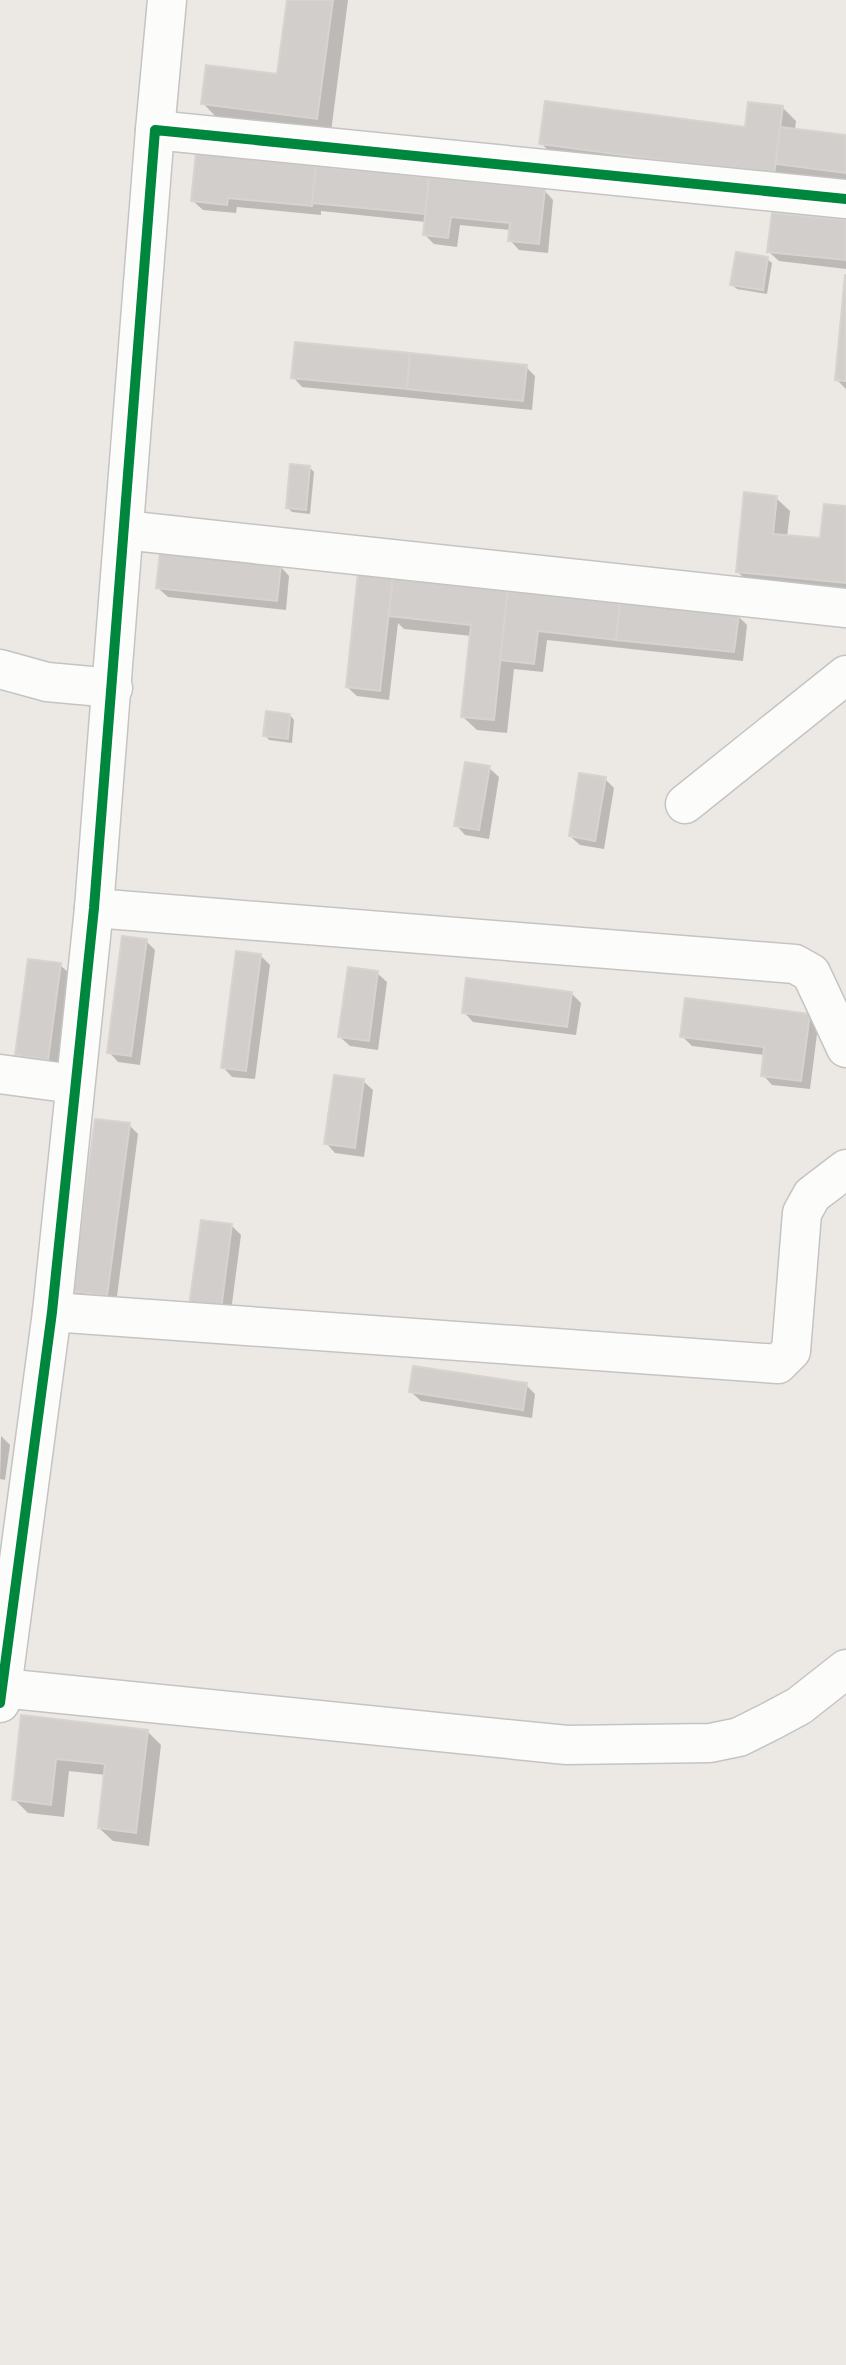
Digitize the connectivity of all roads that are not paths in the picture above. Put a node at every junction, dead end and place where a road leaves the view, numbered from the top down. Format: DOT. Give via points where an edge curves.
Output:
graph roads {
  1 [pos="167,0"];
  2 [pos="155,130"];
  3 [pos="846,199"];
  4 [pos="124,530"];
  5 [pos="846,608"];
  6 [pos="0,669"];
  7 [pos="846,675"];
  8 [pos="113,688"];
  9 [pos="685,804"];
  10 [pos="94,908"];
  11 [pos="846,1048"];
  12 [pos="0,1074"];
  13 [pos="74,1084"];
  14 [pos="846,1169"];
  15 [pos="52,1312"];
  16 [pos="15,1484"];
  17 [pos="846,1669"];
  18 [pos="1,1695"];
  1 -- 2 [label="street"];
  2 -- 3 [label="street"];
  2 -- 4 [label="street"];
  4 -- 5 [label="street"];
  4 -- 8 [label="street"];
  6 -- 8 [label="street" via="47,682"];
  7 -- 9 [label="street"];
  8 -- 10 [label="street"];
  10 -- 11 [label="street" via="795,964 811,973"];
  10 -- 13 [label="street"];
  12 -- 13 [label="street"];
  13 -- 15 [label="street"];
  14 -- 15 [label="street" via="812,1195 802,1213 791,1351 778,1364"];
  15 -- 16 [label="street"];
  16 -- 18 [label="street"];
  17 -- 18 [label="street" via="799,1706 739,1737 710,1743 567,1745"];
}
